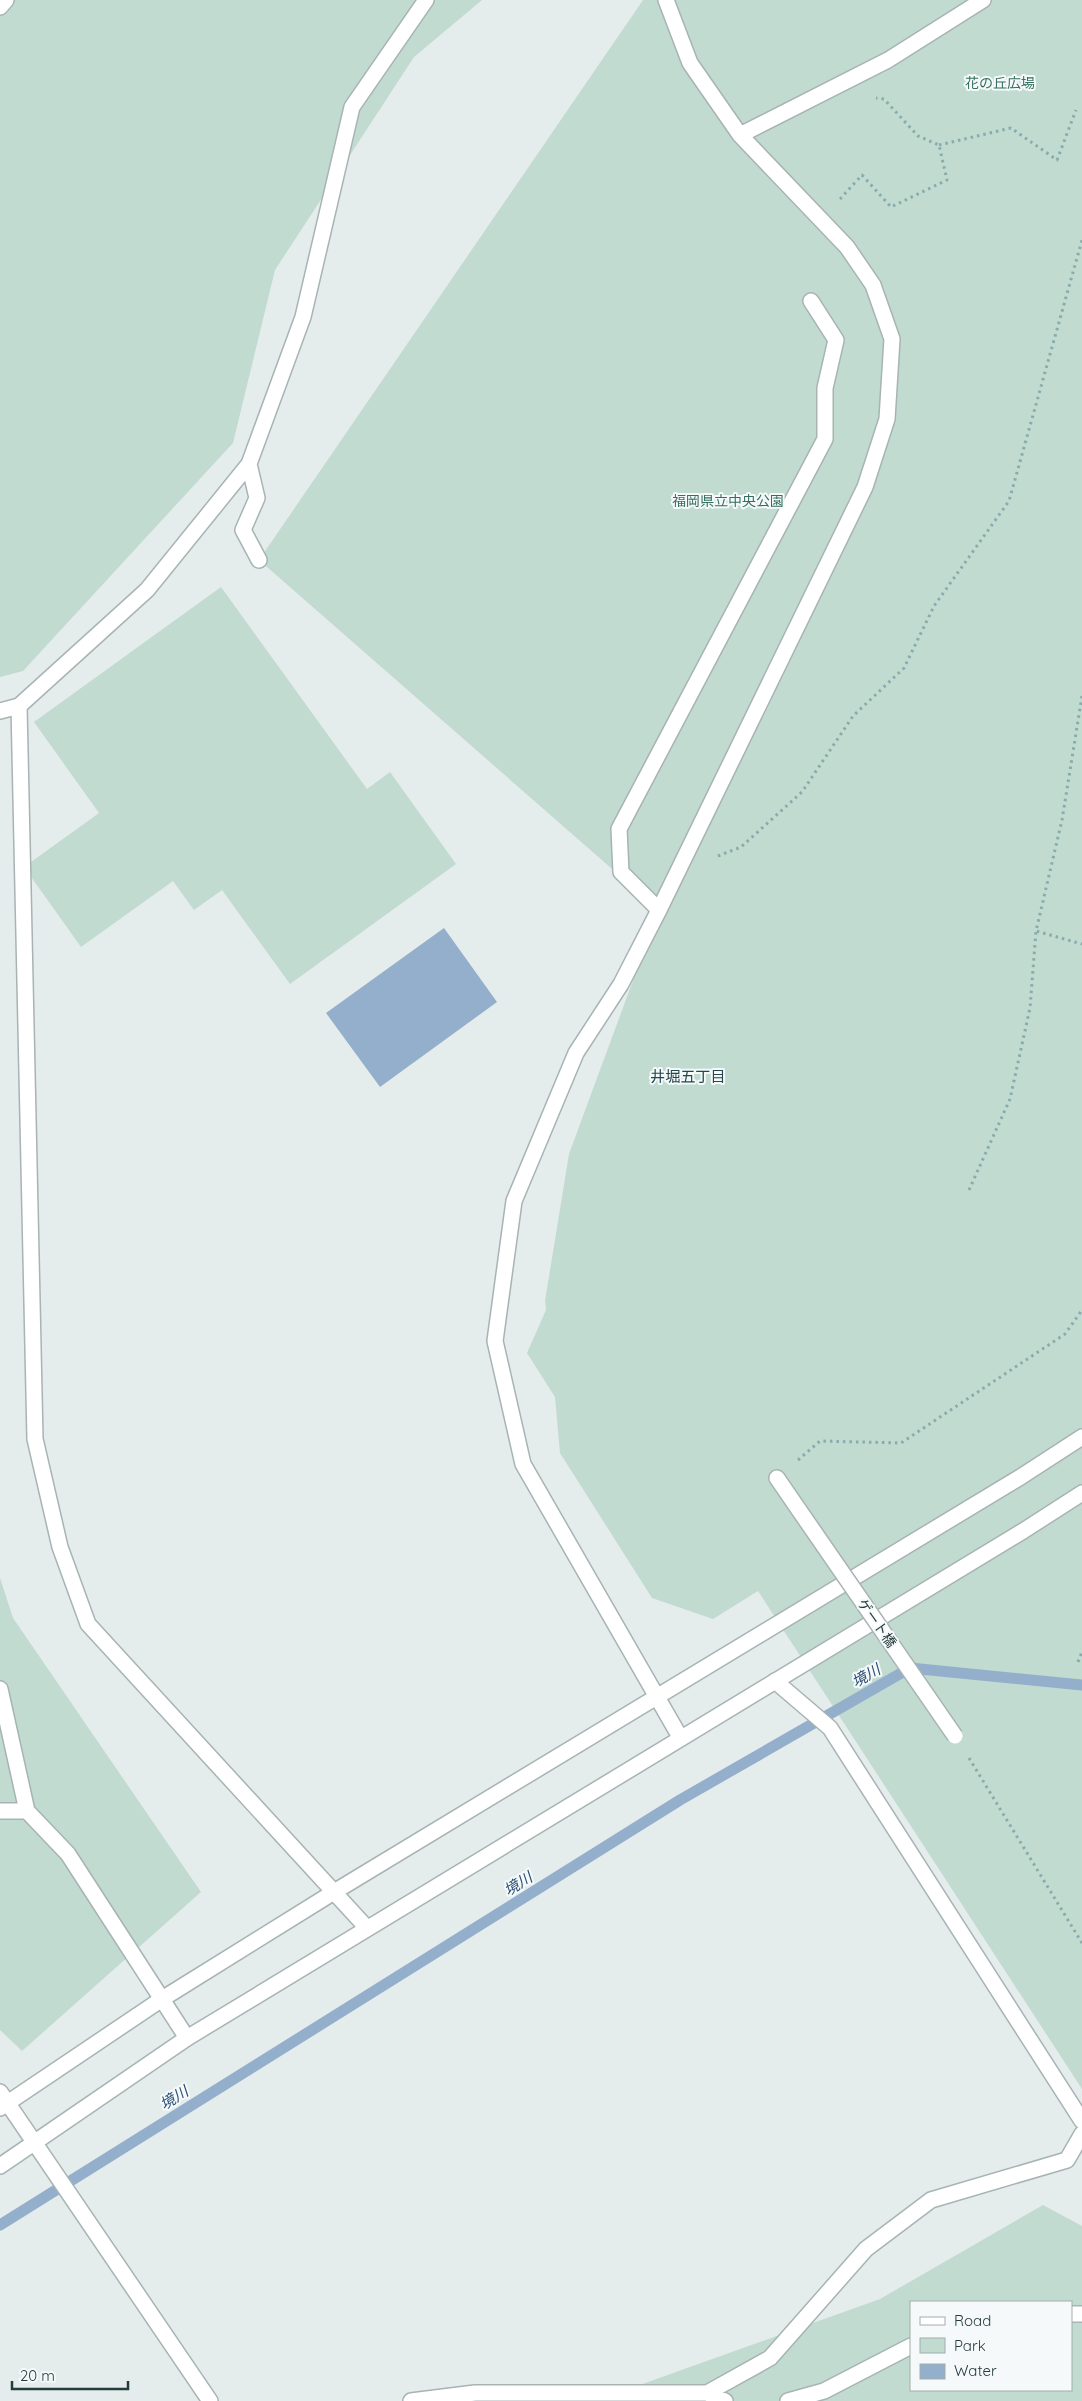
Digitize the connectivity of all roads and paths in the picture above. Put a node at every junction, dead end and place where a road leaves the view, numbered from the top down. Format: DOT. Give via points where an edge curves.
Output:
graph roads {
  1 [pos="6,0"];
  2 [pos="426,0"];
  3 [pos="666,0"];
  4 [pos="983,0"];
  5 [pos="0,8"];
  6 [pos="874,98"];
  7 [pos="1076,110"];
  8 [pos="740,135"];
  9 [pos="939,145"];
  10 [pos="821,220"];
  11 [pos="1082,240"];
  12 [pos="811,301"];
  13 [pos="249,464"];
  14 [pos="259,560"];
  15 [pos="1082,696"];
  16 [pos="19,706"];
  17 [pos="0,711"];
  18 [pos="677,872"];
  19 [pos="659,910"];
  20 [pos="1036,931"];
  21 [pos="1082,944"];
  22 [pos="969,1190"];
  23 [pos="1082,1310"];
  24 [pos="1082,1437"];
  25 [pos="777,1478"];
  26 [pos="1082,1493"];
  27 [pos="1082,1652"];
  28 [pos="1078,1662"];
  29 [pos="775,1681"];
  30 [pos="0,1689"];
  31 [pos="658,1697"];
  32 [pos="955,1736"];
  33 [pos="680,1737"];
  34 [pos="0,1811"];
  35 [pos="26,1811"];
  36 [pos="334,1892"];
  37 [pos="367,1928"];
  38 [pos="1082,1943"];
  39 [pos="162,1999"];
  40 [pos="187,2038"];
  41 [pos="3,2101"];
  42 [pos="1082,2121"];
  43 [pos="1082,2134"];
  44 [pos="34,2142"];
  45 [pos="0,2166"];
  46 [pos="910,2347"];
  47 [pos="706,2397"];
  48 [pos="210,2401"];
  49 [pos="411,2401"];
  50 [pos="725,2401"];
  51 [pos="788,2401"];
  1 -- 5 [label="street"];
  2 -- 13 [label="street" via="352,107 303,317"];
  3 -- 8 [label="street" via="690,63"];
  4 -- 8 [label="street" via="888,60"];
  6 -- 9 [label="path" via="884,99 918,136"];
  7 -- 9 [label="path" via="1057,160 1011,128"];
  8 -- 10 [label="street"];
  9 -- 10 [label="path" via="947,180 891,207 862,174"];
  10 -- 18 [label="street" via="847,247 873,286 892,340 887,419 865,487"];
  11 -- 18 [label="path" via="1009,501 934,606 904,668 852,716 802,792 748,841 741,847"];
  12 -- 19 [label="street" via="836,340 825,388 825,439 619,829 621,872"];
  13 -- 14 [label="street" via="257,498 243,530"];
  13 -- 16 [label="street" via="147,590"];
  15 -- 20 [label="path" via="1062,820"];
  16 -- 17 [label="street"];
  16 -- 36 [label="street" via="35,1440 60,1547 88,1624"];
  18 -- 19 [label="street"];
  19 -- 31 [label="street" via="621,984 576,1053 514,1200 495,1341 522,1464"];
  20 -- 21 [label="path"];
  20 -- 22 [label="path" via="1030,1008 1010,1099"];
  23 -- 25 [label="path" via="1065,1334 901,1443 820,1441"];
  24 -- 31 [label="street"];
  25 -- 32 [label="street, ゲート橋, bridge"];
  26 -- 29 [label="street"];
  27 -- 28 [label="path"];
  29 -- 33 [label="street"];
  29 -- 42 [label="street" via="830,1728"];
  30 -- 35 [label="street"];
  31 -- 33 [label="street"];
  31 -- 36 [label="street"];
  32 -- 38 [label="path"];
  33 -- 37 [label="street"];
  34 -- 35 [label="street"];
  35 -- 39 [label="street" via="68,1854"];
  36 -- 37 [label="street"];
  36 -- 39 [label="street"];
  37 -- 40 [label="street"];
  39 -- 40 [label="street"];
  39 -- 41 [label="street"];
  40 -- 44 [label="street"];
  41 -- 44 [label="street"];
  43 -- 47 [label="street" via="1067,2160 931,2200 866,2249 770,2358"];
  44 -- 45 [label="street"];
  44 -- 48 [label="street"];
  46 -- 51 [label="street" via="824,2391"];
  47 -- 49 [label="street" via="475,2393"];
  47 -- 50 [label="street"];
}
